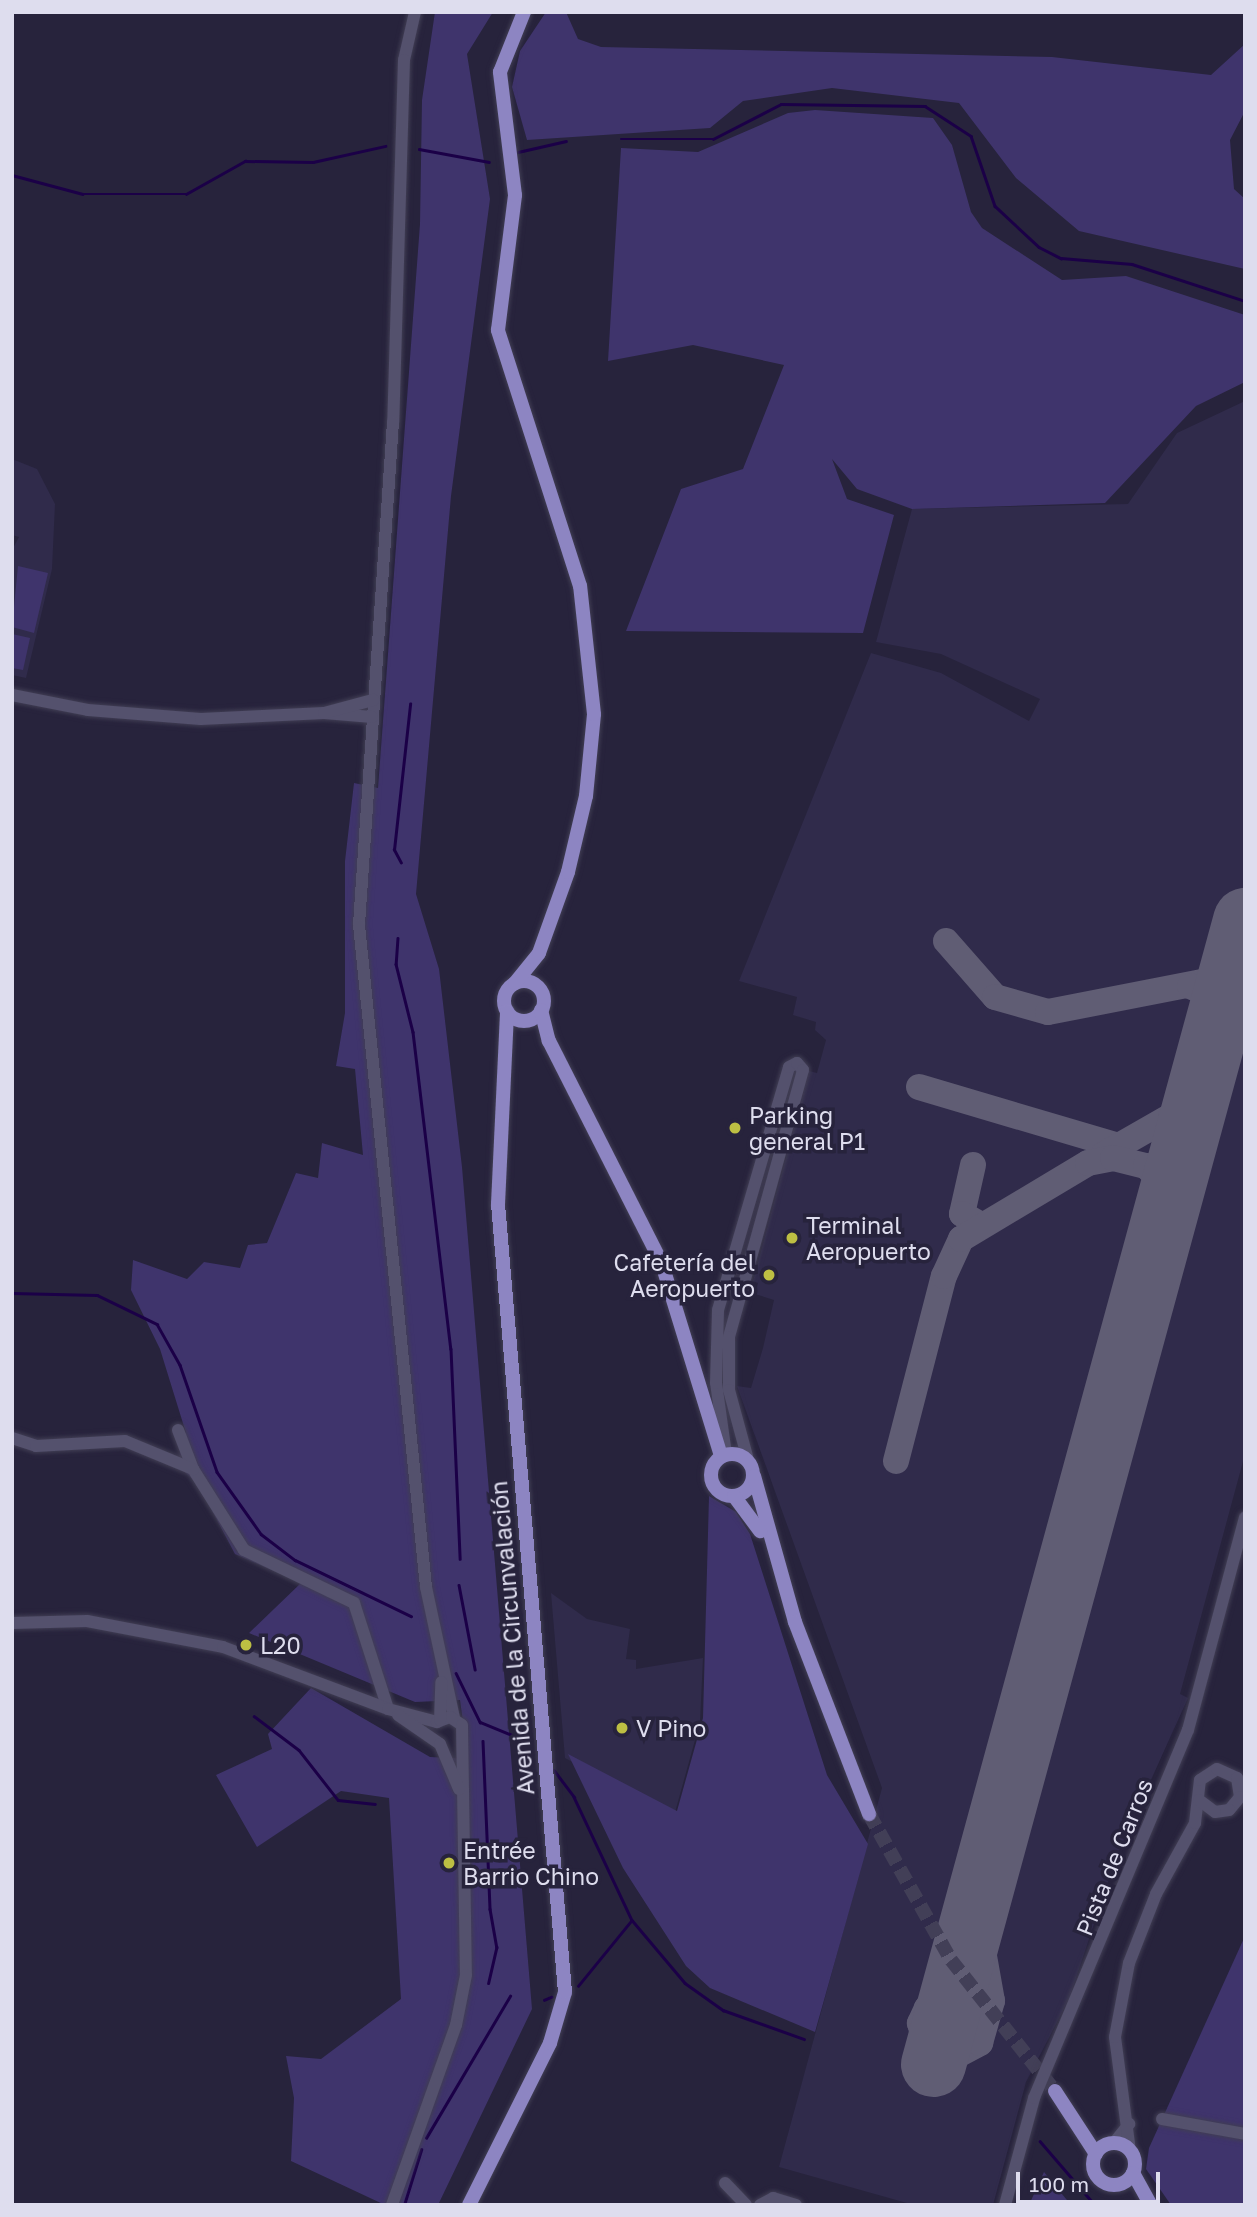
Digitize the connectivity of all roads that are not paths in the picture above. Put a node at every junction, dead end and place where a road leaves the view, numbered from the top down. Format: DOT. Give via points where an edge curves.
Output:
graph roads {
  1 [pos="415,12"];
  2 [pos="524,12"];
  3 [pos="12,695"];
  4 [pos="373,700"];
  5 [pos="324,713"];
  6 [pos="372,718"];
  7 [pos="539,953"];
  8 [pos="515,983"];
  9 [pos="541,990"];
  10 [pos="541,1010"];
  11 [pos="507,1012"];
  12 [pos="526,1020"];
  13 [pos="549,1041"];
  14 [pos="509,1047"];
  15 [pos="772,1128"];
  16 [pos="786,1131"];
  17 [pos="757,1205"];
  18 [pos="728,1275"];
  19 [pos="743,1279"];
  20 [pos="177,1430"];
  21 [pos="709,1431"];
  22 [pos="12,1438"];
  23 [pos="724,1455"];
  24 [pos="748,1460"];
  25 [pos="193,1469"];
  26 [pos="711,1471"];
  27 [pos="754,1476"];
  28 [pos="734,1496"];
  29 [pos="1245,1518"];
  30 [pos="774,1557"];
  31 [pos="12,1623"];
  32 [pos="440,1662"];
  33 [pos="388,1709"];
  34 [pos="454,1718"];
  35 [pos="439,1721"];
  36 [pos="462,1739"];
  37 [pos="438,1742"];
  38 [pos="1243,1793"];
  39 [pos="1199,1800"];
  40 [pos="1239,1807"];
  41 [pos="463,1809"];
  42 [pos="1215,1812"];
  43 [pos="869,1814"];
  44 [pos="1192,1830"];
  45 [pos="1055,2091"];
  46 [pos="1163,2119"];
  47 [pos="1129,2124"];
  48 [pos="1245,2134"];
  49 [pos="1106,2147"];
  50 [pos="1130,2151"];
  51 [pos="1133,2173"];
  52 [pos="725,2183"];
  53 [pos="1120,2184"];
  54 [pos="392,2205"];
  55 [pos="469,2205"];
  56 [pos="746,2205"];
  57 [pos="760,2205"];
  58 [pos="796,2205"];
  59 [pos="1005,2205"];
  60 [pos="1139,2205"];
  61 [pos="1151,2205"];
  1 -- 4 [label="street" via="404,60 393,422"];
  2 -- 7 [label="main road" via="500,72 515,195 498,330 577,576 592,649 594,714 580,822"];
  3 -- 5 [label="street" via="88,710 201,719"];
  4 -- 5 [label="street"];
  4 -- 6 [label="street"];
  5 -- 6 [label="street"];
  6 -- 32 [label="street" via="360,948"];
  7 -- 8 [label="main road"];
  7 -- 9 [label="main road"];
  8 -- 9 [label="main road" via="533,983"];
  8 -- 11 [label="main road" via="505,995"];
  9 -- 10 [label="main road"];
  10 -- 12 [label="main road"];
  10 -- 13 [label="main road"];
  11 -- 12 [label="main road"];
  11 -- 14 [label="main road"];
  12 -- 13 [label="main road"];
  12 -- 14 [label="main road"];
  13 -- 21 [label="main road" via="662,1264 695,1357"];
  14 -- 55 [label="main road, Avenida de la Circunvalación" via="499,1116 498,1204 565,1992 550,2043"];
  15 -- 16 [label="street"];
  15 -- 16 [label="street" via="789,1067 797,1063 803,1070"];
  15 -- 17 [label="street"];
  16 -- 17 [label="street"];
  17 -- 18 [label="street"];
  17 -- 19 [label="street"];
  18 -- 19 [label="street"];
  18 -- 23 [label="street" via="715,1331"];
  19 -- 24 [label="street" via="728,1373"];
  20 -- 25 [label="street"];
  21 -- 23 [label="main road"];
  21 -- 26 [label="main road"];
  22 -- 25 [label="street" via="59,1446 125,1441"];
  23 -- 24 [label="main road"];
  23 -- 26 [label="main road"];
  24 -- 27 [label="main road"];
  25 -- 33 [label="street" via="244,1550 354,1603"];
  26 -- 28 [label="main road" via="716,1489"];
  27 -- 28 [label="main road" via="750,1488"];
  27 -- 30 [label="main road"];
  28 -- 30 [label="main road"];
  29 -- 59 [label="street, Pista de Carros" via="1187,1734 1034,2098"];
  30 -- 43 [label="main road"];
  31 -- 33 [label="street" via="87,1621 223,1647"];
  32 -- 34 [label="street"];
  32 -- 35 [label="street"];
  33 -- 35 [label="street"];
  33 -- 37 [label="street"];
  34 -- 35 [label="street"];
  34 -- 36 [label="street"];
  35 -- 37 [label="street"];
  36 -- 37 [label="street" via="455,1746"];
  36 -- 41 [label="street"];
  37 -- 41 [label="street"];
  38 -- 39 [label="street" via="1233,1773 1217,1769 1200,1780"];
  38 -- 40 [label="street"];
  39 -- 42 [label="street"];
  39 -- 44 [label="street"];
  40 -- 42 [label="street"];
  41 -- 54 [label="street" via="466,1975 448,2051"];
  42 -- 44 [label="street"];
  44 -- 47 [label="street" via="1141,1928 1118,2008 1116,2056"];
  45 -- 49 [label="main road" via="1088,2133"];
  46 -- 48 [label="street"];
  47 -- 49 [label="street"];
  47 -- 50 [label="street"];
  49 -- 50 [label="main road"];
  49 -- 53 [label="main road" via="1097,2175"];
  50 -- 51 [label="main road"];
  51 -- 53 [label="main road"];
  51 -- 61 [label="main road"];
  52 -- 56 [label="street"];
  53 -- 60 [label="main road"];
  57 -- 58 [label="street" via="773,2198"];
}
